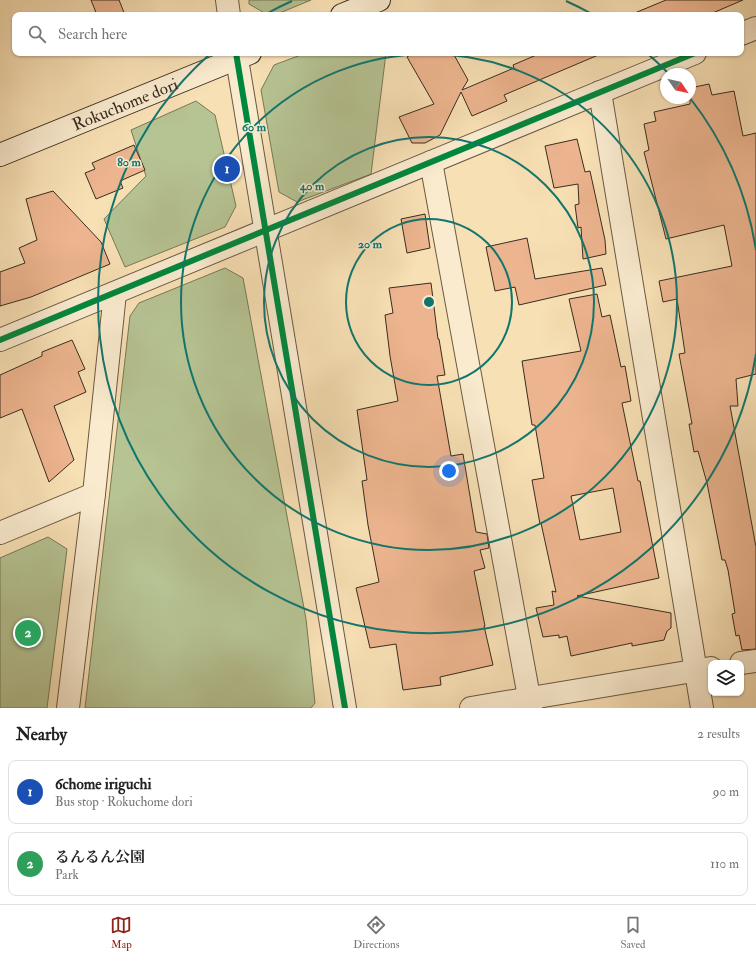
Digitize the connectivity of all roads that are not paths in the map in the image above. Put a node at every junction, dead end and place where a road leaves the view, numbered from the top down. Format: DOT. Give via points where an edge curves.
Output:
graph roads {
  1 [pos="227,0"];
  2 [pos="379,0"];
  3 [pos="229,12"];
  4 [pos="349,12"];
  5 [pos="756,28"];
  6 [pos="744,33"];
  7 [pos="239,56"];
  8 [pos="241,56"];
  9 [pos="688,56"];
  10 [pos="600,92"];
  11 [pos="0,155"];
  12 [pos="431,162"];
  13 [pos="265,231"];
  14 [pos="115,293"];
  15 [pos="0,340"];
  16 [pos="94,494"];
  17 [pos="0,533"];
  18 [pos="756,661"];
  19 [pos="744,663"];
  20 [pos="703,670"];
  21 [pos="530,703"];
  22 [pos="68,708"];
  23 [pos="345,708"];
  24 [pos="471,708"];
  25 [pos="702,708"];
  1 -- 3 [label="street"];
  2 -- 4 [label="street"];
  5 -- 6 [label="street"];
  7 -- 11 [label="street, Rokuchome dori"];
  8 -- 13 [label="street"];
  9 -- 10 [label="street"];
  10 -- 12 [label="street"];
  10 -- 20 [label="street"];
  12 -- 13 [label="street"];
  12 -- 21 [label="street"];
  13 -- 14 [label="street"];
  13 -- 23 [label="street"];
  14 -- 15 [label="street"];
  14 -- 16 [label="street"];
  16 -- 17 [label="street"];
  16 -- 22 [label="street"];
  18 -- 19 [label="street"];
  20 -- 21 [label="street"];
  20 -- 25 [label="street"];
  21 -- 24 [label="street"];
}
